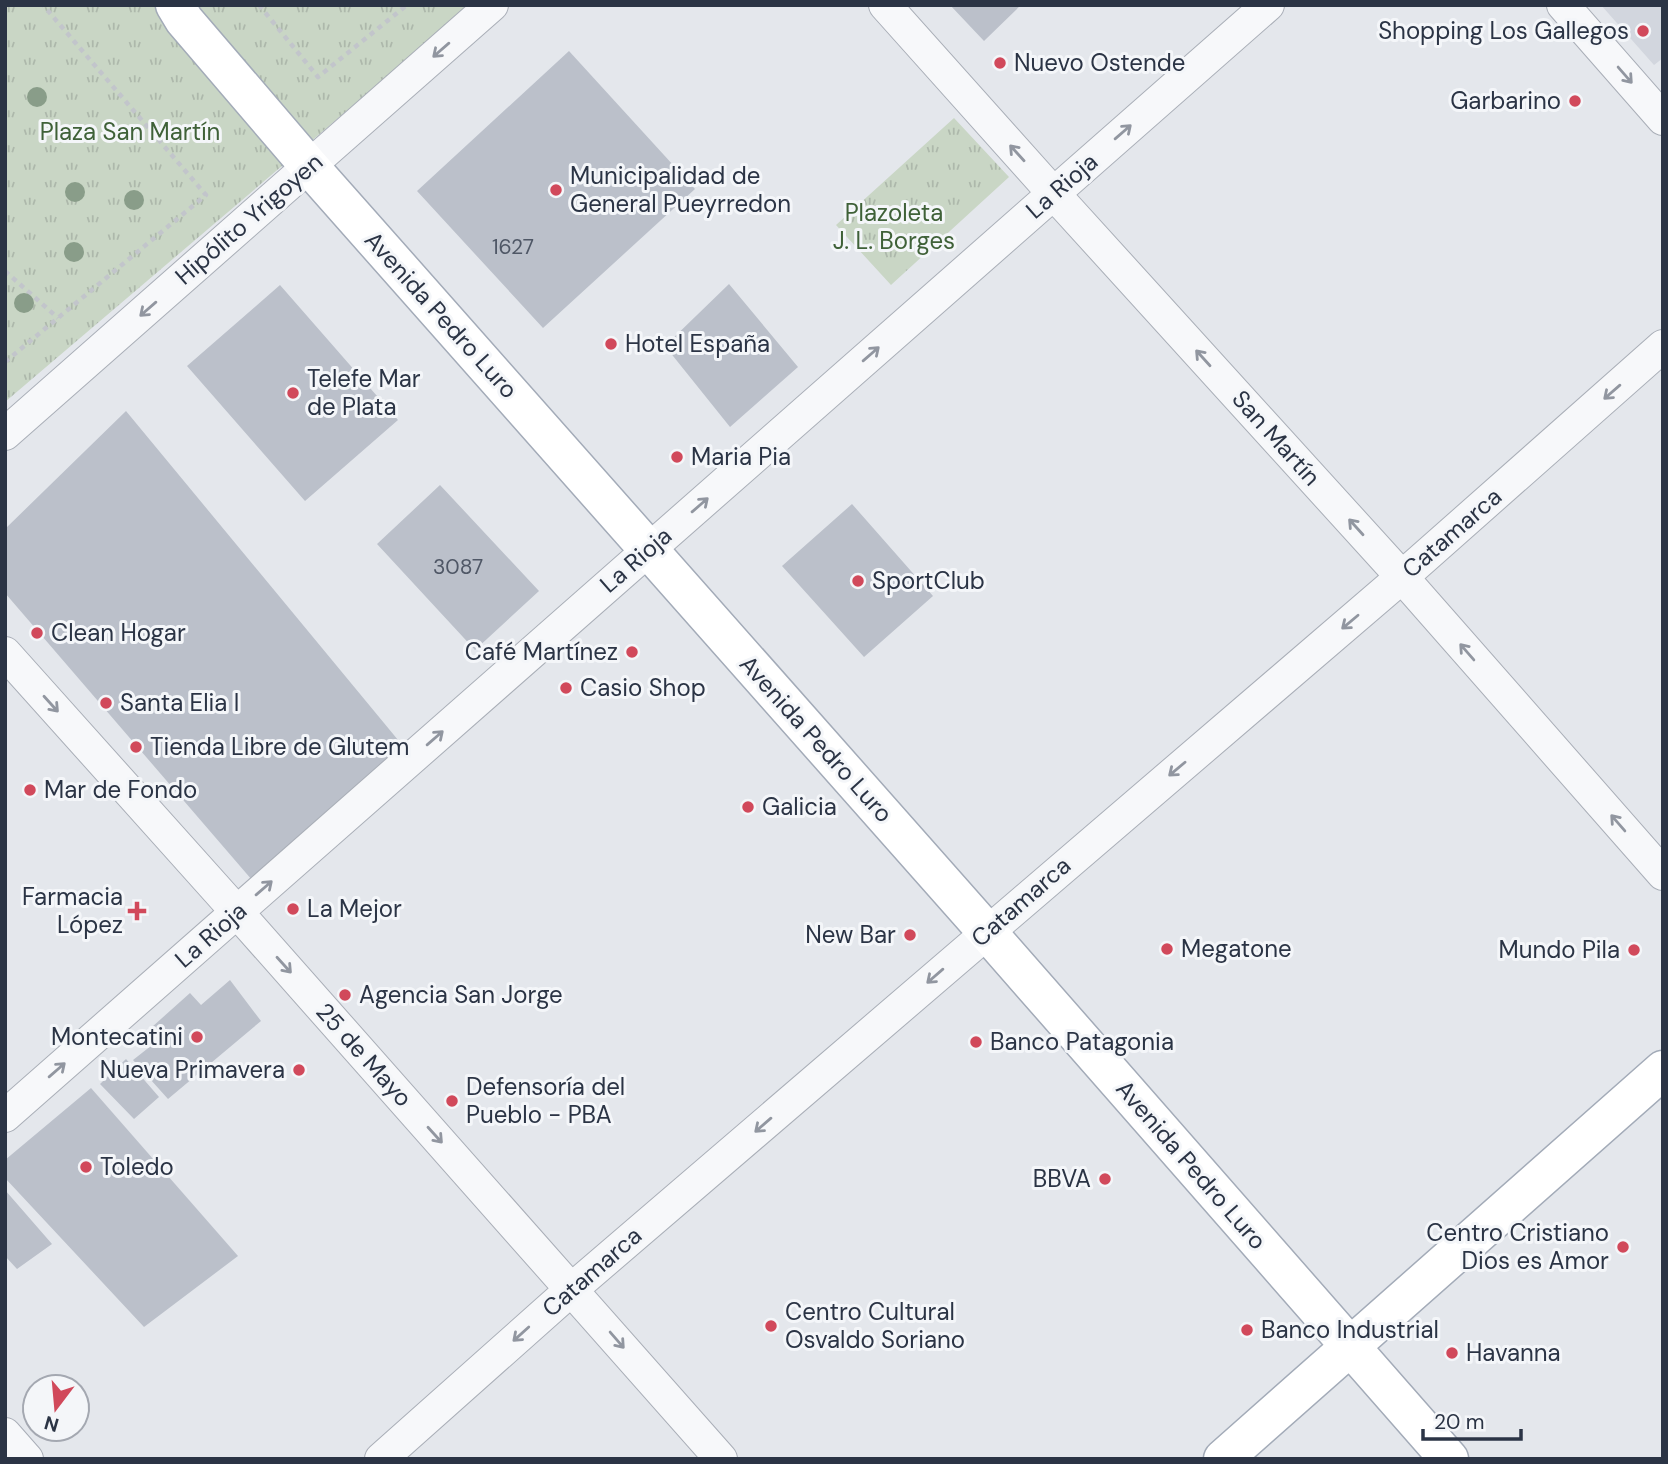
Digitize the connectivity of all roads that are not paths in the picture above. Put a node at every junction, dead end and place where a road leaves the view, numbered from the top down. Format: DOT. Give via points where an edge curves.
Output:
graph roads {
  1 [pos="492,5"];
  2 [pos="886,5"];
  3 [pos="1268,5"];
  4 [pos="1563,5"];
  5 [pos="175,10"];
  6 [pos="1663,118"];
  7 [pos="309,166"];
  8 [pos="1054,194"];
  9 [pos="1663,346"];
  10 [pos="5,434"];
  11 [pos="648,550"];
  12 [pos="1402,577"];
  13 [pos="5,653"];
  14 [pos="1663,874"];
  15 [pos="237,912"];
  16 [pos="987,932"];
  17 [pos="1663,1070"];
  18 [pos="5,1115"];
  19 [pos="572,1289"];
  20 [pos="1351,1347"];
  21 [pos="5,1434"];
  22 [pos="27,1459"];
  23 [pos="382,1459"];
  24 [pos="721,1459"];
  25 [pos="1223,1459"];
  26 [pos="1449,1459"];
  1 -- 7 [label="street, Hipólito Yrigoyen, one-way"];
  8 -- 2 [label="street, San Martín, one-way"];
  8 -- 3 [label="street, La Rioja, one-way"];
  4 -- 6 [label="street, one-way"];
  5 -- 7 [label="main road, Avenida Pedro Luro"];
  7 -- 10 [label="street, Hipólito Yrigoyen, one-way"];
  7 -- 11 [label="main road, Avenida Pedro Luro"];
  11 -- 8 [label="street, La Rioja, one-way"];
  12 -- 8 [label="street, San Martín, one-way"];
  9 -- 12 [label="street, Catamarca, one-way"];
  15 -- 11 [label="street, La Rioja, one-way"];
  11 -- 16 [label="main road, Avenida Pedro Luro"];
  14 -- 12 [label="street, San Martín, one-way"];
  12 -- 16 [label="street, Catamarca, one-way"];
  13 -- 15 [label="street, 25 de Mayo, one-way"];
  18 -- 15 [label="street, La Rioja, one-way"];
  15 -- 19 [label="street, 25 de Mayo, one-way"];
  16 -- 19 [label="street, Catamarca, one-way"];
  16 -- 20 [label="main road, Avenida Pedro Luro"];
  17 -- 20 [label="main road"];
  19 -- 23 [label="street, Catamarca, one-way"];
  19 -- 24 [label="street, 25 de Mayo, one-way"];
  20 -- 25 [label="main road"];
  20 -- 26 [label="main road, Avenida Pedro Luro"];
  21 -- 22 [label="street"];
}
